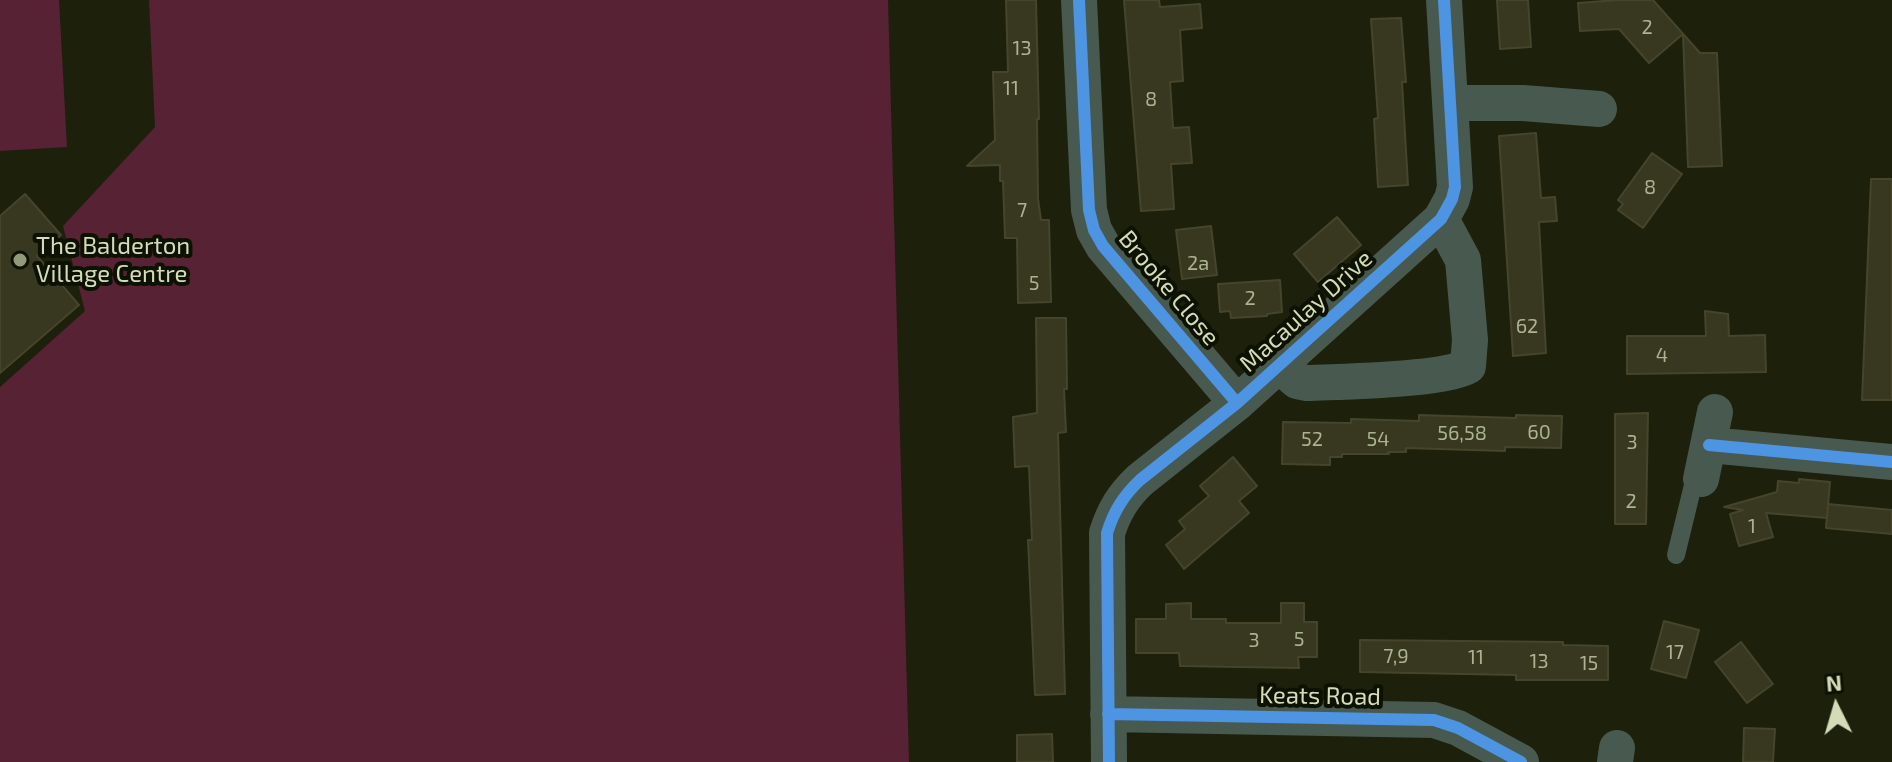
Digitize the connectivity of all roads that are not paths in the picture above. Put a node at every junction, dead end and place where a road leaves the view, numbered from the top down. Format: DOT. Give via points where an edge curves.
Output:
graph roads {
  1 [pos="1079,0"];
  2 [pos="1444,0"];
  3 [pos="1450,103"];
  4 [pos="1599,109"];
  5 [pos="1441,219"];
  6 [pos="1279,365"];
  7 [pos="1237,403"];
  8 [pos="1708,445"];
  9 [pos="1892,462"];
  10 [pos="1676,555"];
  11 [pos="1108,714"];
  12 [pos="1109,762"];
  13 [pos="1521,762"];
  1 -- 7 [label="street, Brooke Close" via="1094,230"];
  2 -- 3 [label="street, Macaulay Drive"];
  3 -- 4 [label="street"];
  3 -- 5 [label="street, Macaulay Drive" via="1455,187"];
  5 -- 6 [label="street, Macaulay Drive"];
  5 -- 6 [label="street, Macaulay Drive" via="1465,271 1468,366 1435,375 1307,383"];
  6 -- 7 [label="street, Macaulay Drive"];
  7 -- 11 [label="street, Macaulay Drive" via="1140,480 1114,512 1107,533"];
  8 -- 9 [label="street"];
  8 -- 10 [label="lane"];
  11 -- 12 [label="street, Macaulay Drive"];
  11 -- 13 [label="street, Keats Road" via="1434,720"];
}
